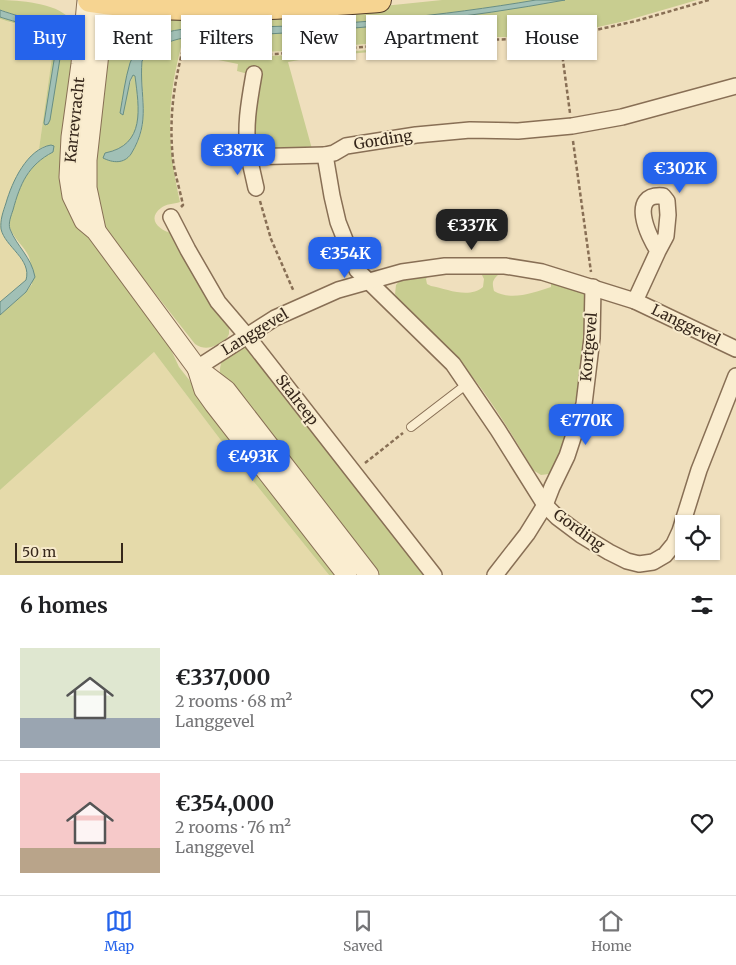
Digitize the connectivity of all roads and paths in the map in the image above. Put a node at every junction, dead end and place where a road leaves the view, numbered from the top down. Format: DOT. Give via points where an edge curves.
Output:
graph roads {
  1 [pos="379,0"];
  2 [pos="709,0"];
  3 [pos="97,1"];
  4 [pos="597,30"];
  5 [pos="507,40"];
  6 [pos="563,60"];
  7 [pos="254,74"];
  8 [pos="736,86"];
  9 [pos="572,126"];
  10 [pos="326,155"];
  11 [pos="248,157"];
  12 [pos="256,188"];
  13 [pos="171,217"];
  14 [pos="658,251"];
  15 [pos="370,281"];
  16 [pos="593,287"];
  17 [pos="294,292"];
  18 [pos="636,301"];
  19 [pos="247,336"];
  20 [pos="736,349"];
  21 [pos="197,368"];
  22 [pos="736,376"];
  23 [pos="467,384"];
  24 [pos="411,427"];
  25 [pos="354,472"];
  26 [pos="545,505"];
  27 [pos="644,569"];
  28 [pos="347,575"];
  29 [pos="370,575"];
  30 [pos="434,575"];
  31 [pos="496,575"];
  1 -- 3 [label="main road" via="229,9 169,8"];
  2 -- 4 [label="path"];
  3 -- 21 [label="street, Karrevracht" via="87,160 87,188 96,231"];
  5 -- 13 [label="path" via="437,41 276,54 239,55 206,48 183,49 171,116 173,162 183,205"];
  6 -- 9 [label="path"];
  7 -- 11 [label="street" via="247,118"];
  8 -- 9 [label="street, Gording" via="622,117"];
  9 -- 10 [label="street, Gording" via="416,135 346,146"];
  9 -- 16 [label="path"];
  10 -- 11 [label="street"];
  10 -- 15 [label="street, Gording" via="338,222 357,270"];
  11 -- 12 [label="street"];
  12 -- 17 [label="path" via="271,239"];
  13 -- 19 [label="street, Stalreep" via="218,302"];
  14 -- 18 [label="street, Langgevel"];
  15 -- 16 [label="street, Langgevel" via="402,272 445,266 505,266 542,272"];
  15 -- 19 [label="street, Langgevel" via="338,290 275,318"];
  15 -- 23 [label="street, Gording" via="453,364"];
  16 -- 18 [label="street, Langgevel"];
  16 -- 26 [label="street, Kortgevel" via="592,338 584,404 567,456"];
  18 -- 20 [label="street, Langgevel"];
  19 -- 21 [label="street, Langgevel"];
  19 -- 25 [label="street, Stalreep"];
  21 -- 28 [label="street, Karrevracht" via="204,390 214,404"];
  21 -- 29 [label="street, Karrevracht" via="226,390"];
  22 -- 27 [label="street, Gording" via="674,544"];
  23 -- 24 [label="lane"];
  23 -- 26 [label="street, Gording"];
  24 -- 25 [label="path"];
  25 -- 30 [label="street, Stalreep"];
  26 -- 27 [label="street, Gording" via="581,535"];
  26 -- 31 [label="street, Kortgevel"];
}
